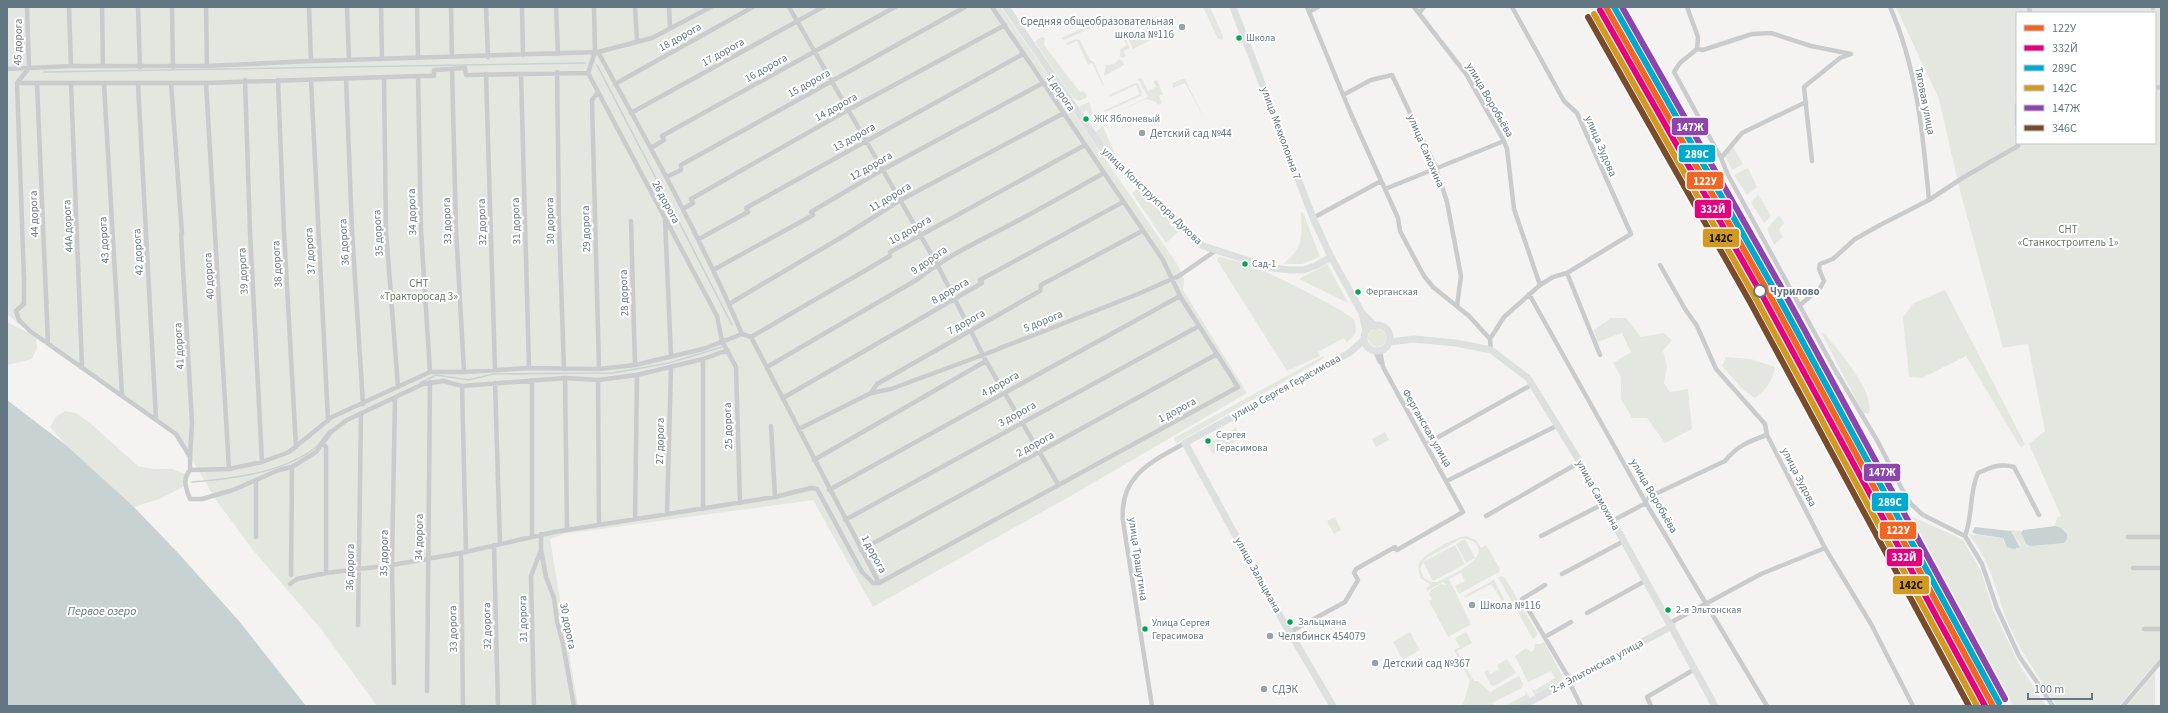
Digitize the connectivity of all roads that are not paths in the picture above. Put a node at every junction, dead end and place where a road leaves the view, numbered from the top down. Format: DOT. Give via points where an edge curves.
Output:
graph roads {
  1 [pos="27,7"];
  2 [pos="69,7"];
  3 [pos="102,7"];
  4 [pos="138,7"];
  5 [pos="172,7"];
  6 [pos="206,7"];
  7 [pos="309,7"];
  8 [pos="347,7"];
  9 [pos="381,7"];
  10 [pos="416,7"];
  11 [pos="451,7"];
  12 [pos="486,7"];
  13 [pos="522,7"];
  14 [pos="556,7"];
  15 [pos="594,7"];
  16 [pos="635,7"];
  17 [pos="669,7"];
  18 [pos="711,7"];
  19 [pos="753,7"];
  20 [pos="789,7"];
  21 [pos="823,7"];
  22 [pos="895,7"];
  23 [pos="965,7"];
  24 [pos="992,7"];
  25 [pos="1006,7"];
  26 [pos="1233,7"];
  27 [pos="1318,7"];
  28 [pos="1414,7"];
  29 [pos="1424,7"];
  30 [pos="1512,7"];
  31 [pos="1687,7"];
  32 [pos="1890,7"];
  33 [pos="704,9"];
  34 [pos="1308,9"];
  35 [pos="1419,14"];
  36 [pos="797,21"];
  37 [pos="1005,25"];
  38 [pos="670,27"];
  39 [pos="637,40"];
  40 [pos="1697,49"];
  41 [pos="596,52"];
  42 [pos="815,52"];
  43 [pos="558,54"];
  44 [pos="1023,54"];
  45 [pos="523,55"];
  46 [pos="452,57"];
  47 [pos="488,57"];
  48 [pos="418,58"];
  49 [pos="382,59"];
  50 [pos="349,60"];
  51 [pos="311,61"];
  52 [pos="71,66"];
  53 [pos="103,66"];
  54 [pos="207,66"];
  55 [pos="140,67"];
  56 [pos="173,67"];
  57 [pos="29,68"];
  58 [pos="7,69"];
  59 [pos="452,69"];
  60 [pos="557,72"];
  61 [pos="588,73"];
  62 [pos="486,74"];
  63 [pos="521,74"];
  64 [pos="418,76"];
  65 [pos="384,77"];
  66 [pos="346,78"];
  67 [pos="245,80"];
  68 [pos="278,80"];
  69 [pos="311,80"];
  70 [pos="830,81"];
  71 [pos="1043,82"];
  72 [pos="16,83"];
  73 [pos="37,83"];
  74 [pos="71,83"];
  75 [pos="171,83"];
  76 [pos="206,83"];
  77 [pos="104,84"];
  78 [pos="138,84"];
  79 [pos="615,84"];
  80 [pos="598,92"];
  81 [pos="1343,95"];
  82 [pos="1806,102"];
  83 [pos="848,110"];
  84 [pos="631,113"];
  85 [pos="1064,113"];
  86 [pos="864,141"];
  87 [pos="1504,141"];
  88 [pos="2018,144"];
  89 [pos="1085,145"];
  90 [pos="651,148"];
  91 [pos="1721,158"];
  92 [pos="1812,161"];
  93 [pos="1436,168"];
  94 [pos="882,170"];
  95 [pos="1104,172"];
  96 [pos="666,178"];
  97 [pos="1382,181"];
  98 [pos="1385,189"];
  99 [pos="1929,200"];
  100 [pos="899,201"];
  101 [pos="1123,202"];
  102 [pos="683,209"];
  103 [pos="1313,218"];
  104 [pos="665,219"];
  105 [pos="631,221"];
  106 [pos="1142,230"];
  107 [pos="919,234"];
  108 [pos="699,239"];
  109 [pos="1215,251"];
  110 [pos="1331,257"];
  111 [pos="937,264"];
  112 [pos="1660,265"];
  113 [pos="715,269"];
  114 [pos="1567,273"];
  115 [pos="1172,279"];
  116 [pos="1540,285"];
  117 [pos="1529,294"];
  118 [pos="1180,296"];
  119 [pos="954,299"];
  120 [pos="730,304"];
  121 [pos="1457,306"];
  122 [pos="1799,306"];
  123 [pos="1362,313"];
  124 [pos="1199,326"];
  125 [pos="1375,326"];
  126 [pos="970,329"];
  127 [pos="1366,332"];
  128 [pos="1389,332"];
  129 [pos="742,334"];
  130 [pos="751,337"];
  131 [pos="1410,339"];
  132 [pos="1490,339"];
  133 [pos="1364,340"];
  134 [pos="722,341"];
  135 [pos="1390,342"];
  136 [pos="48,344"];
  137 [pos="728,350"];
  138 [pos="1374,350"];
  139 [pos="1491,350"];
  140 [pos="1349,353"];
  141 [pos="983,354"];
  142 [pos="1217,354"];
  143 [pos="1600,355"];
  144 [pos="670,356"];
  145 [pos="702,359"];
  146 [pos="986,361"];
  147 [pos="636,365"];
  148 [pos="82,367"];
  149 [pos="767,367"];
  150 [pos="530,368"];
  151 [pos="599,368"];
  152 [pos="671,368"];
  153 [pos="564,369"];
  154 [pos="495,370"];
  155 [pos="430,372"];
  156 [pos="464,372"];
  157 [pos="637,376"];
  158 [pos="565,378"];
  159 [pos="532,380"];
  160 [pos="598,380"];
  161 [pos="430,382"];
  162 [pos="495,383"];
  163 [pos="1533,384"];
  164 [pos="462,386"];
  165 [pos="398,387"];
  166 [pos="872,392"];
  167 [pos="1004,392"];
  168 [pos="122,395"];
  169 [pos="395,398"];
  170 [pos="783,398"];
  171 [pos="362,404"];
  172 [pos="361,413"];
  173 [pos="156,419"];
  174 [pos="328,421"];
  175 [pos="1021,422"];
  176 [pos="1558,424"];
  177 [pos="771,426"];
  178 [pos="799,429"];
  179 [pos="1767,435"];
  180 [pos="1185,443"];
  181 [pos="323,444"];
  182 [pos="1426,444"];
  183 [pos="296,447"];
  184 [pos="1039,452"];
  185 [pos="190,457"];
  186 [pos="814,460"];
  187 [pos="262,462"];
  188 [pos="1580,462"];
  189 [pos="292,467"];
  190 [pos="229,469"];
  191 [pos="190,470"];
  192 [pos="256,481"];
  193 [pos="1447,481"];
  194 [pos="1058,484"];
  195 [pos="829,490"];
  196 [pos="775,497"];
  197 [pos="740,503"];
  198 [pos="1646,503"];
  199 [pos="1603,504"];
  200 [pos="703,509"];
  201 [pos="667,514"];
  202 [pos="2039,515"];
  203 [pos="1486,516"];
  204 [pos="635,519"];
  205 [pos="845,520"];
  206 [pos="1612,521"];
  207 [pos="599,526"];
  208 [pos="567,530"];
  209 [pos="541,534"];
  210 [pos="532,536"];
  211 [pos="1541,536"];
  212 [pos="1965,536"];
  213 [pos="256,537"];
  214 [pos="2128,537"];
  215 [pos="2161,537"];
  216 [pos="1624,541"];
  217 [pos="500,544"];
  218 [pos="494,545"];
  219 [pos="1826,548"];
  220 [pos="541,550"];
  221 [pos="861,550"];
  222 [pos="464,552"];
  223 [pos="428,558"];
  224 [pos="392,565"];
  225 [pos="2133,568"];
  226 [pos="2161,568"];
  227 [pos="359,569"];
  228 [pos="326,573"];
  229 [pos="1562,574"];
  230 [pos="291,575"];
  231 [pos="1645,581"];
  232 [pos="879,583"];
  233 [pos="290,584"];
  234 [pos="1545,585"];
  235 [pos="1706,603"];
  236 [pos="1587,613"];
  237 [pos="1571,622"];
  238 [pos="1671,624"];
  239 [pos="358,625"];
  240 [pos="2144,629"];
  241 [pos="2161,629"];
  242 [pos="1290,632"];
  243 [pos="1545,637"];
  244 [pos="2161,661"];
  245 [pos="1695,669"];
  246 [pos="1570,680"];
  247 [pos="394,683"];
  248 [pos="427,691"];
  249 [pos="463,706"];
  250 [pos="498,706"];
  251 [pos="534,706"];
  252 [pos="574,706"];
  253 [pos="1152,706"];
  254 [pos="1333,706"];
  255 [pos="1522,706"];
  256 [pos="1581,706"];
  257 [pos="1652,706"];
  258 [pos="1715,706"];
  259 [pos="1767,706"];
  260 [pos="1913,706"];
  261 [pos="2053,706"];
  262 [pos="2123,706"];
  1 -- 57 [label="street, 45 дорога"];
  2 -- 52 [label="street"];
  3 -- 53 [label="street"];
  4 -- 55 [label="street"];
  5 -- 56 [label="street"];
  6 -- 54 [label="street"];
  7 -- 51 [label="street"];
  8 -- 50 [label="street"];
  9 -- 49 [label="street"];
  10 -- 48 [label="street"];
  11 -- 46 [label="street"];
  12 -- 47 [label="street"];
  13 -- 45 [label="street"];
  14 -- 43 [label="street"];
  15 -- 41 [label="street"];
  16 -- 39 [label="street"];
  17 -- 38 [label="street"];
  18 -- 33 [label="street"];
  19 -- 79 [label="street, 18 дорога"];
  20 -- 36 [label="street"];
  21 -- 36 [label="street, 17 дорога"];
  22 -- 42 [label="street, 16 дорога"];
  23 -- 70 [label="street, 15 дорога"];
  24 -- 37 [label="street, 1 дорога"];
  25 -- 109 [label="street, улица Конструктора Духова" via="1103,149 1165,208 1189,235 1203,246"];
  26 -- 103 [label="street, улица Мехколонна 7"];
  27 -- 34 [label="street"];
  28 -- 35 [label="street, улица Воробьёва"];
  29 -- 35 [label="street"];
  30 -- 114 [label="street, улица Зудова" via="1564,101 1577,113 1631,234"];
  31 -- 40 [label="street" via="1698,37"];
  32 -- 99 [label="street, Тяговая улица" via="1905,45 1921,120"];
  33 -- 38 [label="street"];
  34 -- 81 [label="street"];
  35 -- 87 [label="street, улица Воробьёва" via="1466,74"];
  36 -- 42 [label="street"];
  36 -- 84 [label="street, 17 дорога"];
  37 -- 44 [label="street, 1 дорога"];
  37 -- 83 [label="street, 14 дорога"];
  38 -- 39 [label="street" via="652,38"];
  39 -- 41 [label="street"];
  40 -- 82 [label="street" via="1703,50 1752,34 1772,34 1811,46 1851,54 1840,58 1804,87"];
  40 -- 91 [label="street" via="1680,63 1674,72"];
  41 -- 43 [label="street"];
  41 -- 61 [label="street"];
  41 -- 79 [label="street"];
  42 -- 70 [label="street"];
  42 -- 90 [label="street, 16 дорога" via="662,136 664,140"];
  43 -- 45 [label="street"];
  44 -- 71 [label="street, 1 дорога"];
  44 -- 86 [label="street, 13 дорога"];
  45 -- 47 [label="street"];
  46 -- 47 [label="street"];
  46 -- 48 [label="street"];
  48 -- 49 [label="street"];
  49 -- 50 [label="street"];
  50 -- 51 [label="street"];
  51 -- 54 [label="street"];
  52 -- 53 [label="street"];
  52 -- 57 [label="street"];
  53 -- 55 [label="street"];
  54 -- 56 [label="street"];
  55 -- 56 [label="street"];
  57 -- 58 [label="street"];
  57 -- 72 [label="street, 45 дорога"];
  59 -- 62 [label="street" via="465,68 466,75"];
  59 -- 64 [label="street" via="434,70 434,76"];
  59 -- 156 [label="street, 33 дорога" via="456,228"];
  60 -- 61 [label="street"];
  60 -- 63 [label="street"];
  60 -- 153 [label="street, 30 дорога"];
  61 -- 80 [label="street, 26 дорога"];
  62 -- 63 [label="street"];
  62 -- 154 [label="street, 32 дорога"];
  63 -- 150 [label="street, 31 дорога"];
  64 -- 65 [label="street"];
  64 -- 155 [label="street, 34 дорога" via="422,230"];
  65 -- 66 [label="street"];
  65 -- 165 [label="street, 35 дорога" via="386,231"];
  66 -- 69 [label="street"];
  66 -- 171 [label="street, 36 дорога"];
  67 -- 68 [label="street"];
  67 -- 76 [label="street"];
  67 -- 187 [label="street, 39 дорога"];
  68 -- 69 [label="street"];
  68 -- 183 [label="street, 38 дорога"];
  69 -- 174 [label="street, 37 дорога"];
  70 -- 83 [label="street"];
  70 -- 96 [label="street, 15 дорога" via="681,165 681,170"];
  71 -- 85 [label="street, 1 дорога"];
  71 -- 94 [label="street, 12 дорога"];
  72 -- 73 [label="street"];
  72 -- 136 [label="street" via="24,279 24,304 16,311 19,320"];
  73 -- 74 [label="street"];
  73 -- 136 [label="street, 44 дорога"];
  74 -- 77 [label="street"];
  74 -- 148 [label="street, 44А дорога"];
  75 -- 76 [label="street"];
  75 -- 78 [label="street"];
  75 -- 185 [label="street, 41 дорога" via="192,422"];
  76 -- 190 [label="street, 40 дорога"];
  77 -- 78 [label="street"];
  77 -- 168 [label="street, 43 дорога"];
  78 -- 173 [label="street, 42 дорога"];
  79 -- 84 [label="street"];
  80 -- 104 [label="street, 26 дорога"];
  80 -- 151 [label="street, 29 дорога" via="592,100"];
  81 -- 93 [label="street, улица Самохина" via="1371,80 1392,75"];
  81 -- 97 [label="street"];
  82 -- 91 [label="street" via="1742,133"];
  82 -- 92 [label="street"];
  83 -- 86 [label="street"];
  83 -- 102 [label="street, 14 дорога" via="691,199 693,203"];
  84 -- 90 [label="street"];
  85 -- 89 [label="street, 1 дорога"];
  85 -- 100 [label="street, 11 дорога"];
  86 -- 94 [label="street"];
  86 -- 108 [label="street, 13 дорога" via="746,208 748,212"];
  87 -- 93 [label="street"];
  87 -- 116 [label="street, улица Воробьёва" via="1514,209"];
  88 -- 99 [label="street"];
  89 -- 95 [label="street, 1 дорога"];
  89 -- 107 [label="street, 10 дорога"];
  90 -- 96 [label="street"];
  91 -- 122 [label="street"];
  93 -- 98 [label="street"];
  93 -- 121 [label="street, улица Самохина" via="1447,202 1461,276"];
  94 -- 100 [label="street"];
  94 -- 113 [label="street, 12 дорога" via="811,212 813,215"];
  95 -- 101 [label="street, 1 дорога"];
  95 -- 111 [label="street, 9 дорога"];
  96 -- 102 [label="street"];
  97 -- 98 [label="street"];
  97 -- 103 [label="street"];
  98 -- 121 [label="street" via="1398,218 1400,232 1424,276 1433,287"];
  99 -- 122 [label="street" via="1855,239 1833,259 1820,264 1819,269 1824,281 1820,288"];
  100 -- 107 [label="street"];
  100 -- 120 [label="street, 11 дорога"];
  101 -- 106 [label="street, 1 дорога"];
  101 -- 119 [label="street, 8 дорога" via="980,280 982,283"];
  102 -- 108 [label="street"];
  103 -- 110 [label="street, улица Мехколонна 7"];
  104 -- 134 [label="street, 26 дорога" via="716,316"];
  104 -- 144 [label="street"];
  105 -- 147 [label="street, 28 дорога"];
  106 -- 115 [label="street, 1 дорога" via="1163,260"];
  106 -- 126 [label="street, 7 дорога" via="1041,285 1040,291"];
  107 -- 111 [label="street"];
  107 -- 130 [label="street, 10 дорога" via="890,252 890,256"];
  108 -- 113 [label="street"];
  109 -- 110 [label="street, улица Конструктора Духова" via="1272,268 1290,270 1315,266"];
  109 -- 115 [label="street, 5 дорога"];
  110 -- 123 [label="street"];
  111 -- 119 [label="street"];
  111 -- 149 [label="street, 9 дорога" via="918,279"];
  112 -- 179 [label="street, улица Зудова" via="1697,326 1716,369 1765,424"];
  113 -- 120 [label="street"];
  114 -- 116 [label="street" via="1553,277"];
  114 -- 143 [label="street"];
  115 -- 118 [label="street, 1 дорога"];
  115 -- 141 [label="street, 5 дорога"];
  116 -- 117 [label="street"];
  117 -- 132 [label="street" via="1504,317"];
  117 -- 198 [label="street, улица Воробьёва"];
  118 -- 124 [label="street, 1 дорога"];
  118 -- 167 [label="street, 4 дорога"];
  119 -- 126 [label="street"];
  119 -- 170 [label="street, 8 дорога"];
  120 -- 129 [label="street"];
  121 -- 132 [label="street"];
  122 -- 212 [label="street" via="1911,504 1923,515"];
  123 -- 125 [label="street"];
  123 -- 127 [label="street"];
  124 -- 142 [label="street, 1 дорога"];
  124 -- 175 [label="street, 3 дорога"];
  125 -- 127 [label="street"];
  125 -- 128 [label="street" via="1385,328"];
  126 -- 141 [label="street"];
  126 -- 166 [label="street, 7 дорога" via="877,384"];
  127 -- 133 [label="street"];
  128 -- 131 [label="street"];
  128 -- 135 [label="street"];
  129 -- 130 [label="street"];
  129 -- 134 [label="street"];
  130 -- 149 [label="street, 1 дорога"];
  131 -- 135 [label="street"];
  131 -- 139 [label="street" via="1456,343"];
  132 -- 139 [label="street"];
  133 -- 138 [label="street"];
  133 -- 140 [label="street, улица Сергея Герасимова"];
  134 -- 137 [label="street, 25 дорога"];
  134 -- 144 [label="street" via="703,349"];
  135 -- 138 [label="street" via="1386,348"];
  136 -- 148 [label="street"];
  137 -- 145 [label="street"];
  137 -- 197 [label="street, 25 дорога" via="736,367"];
  138 -- 140 [label="street"];
  138 -- 182 [label="street, Ферганская улица"];
  139 -- 163 [label="street, улица Самохина" via="1520,370"];
  140 -- 180 [label="street, улица Сергея Герасимова"];
  141 -- 146 [label="street"];
  141 -- 166 [label="street, 5 дорога" via="891,389"];
  142 -- 184 [label="street, 2 дорога"];
  142 -- 194 [label="street, 1 дорога" via="1238,387"];
  144 -- 147 [label="street"];
  145 -- 152 [label="street"];
  145 -- 200 [label="street"];
  146 -- 167 [label="street"];
  146 -- 186 [label="street"];
  147 -- 151 [label="street"];
  148 -- 168 [label="street"];
  149 -- 170 [label="street, 1 дорога"];
  150 -- 153 [label="street"];
  150 -- 154 [label="street"];
  151 -- 153 [label="street"];
  152 -- 157 [label="street"];
  152 -- 201 [label="street, 27 дорога"];
  154 -- 156 [label="street"];
  155 -- 156 [label="street"];
  155 -- 165 [label="street"];
  157 -- 160 [label="street"];
  157 -- 204 [label="street"];
  158 -- 159 [label="street"];
  158 -- 160 [label="street"];
  158 -- 208 [label="street"];
  159 -- 162 [label="street"];
  159 -- 210 [label="street"];
  160 -- 207 [label="street"];
  161 -- 164 [label="street" via="443,381"];
  161 -- 169 [label="street"];
  161 -- 223 [label="street, 34 дорога"];
  162 -- 164 [label="street"];
  162 -- 217 [label="street"];
  163 -- 176 [label="street, улица Самохина"];
  163 -- 182 [label="street"];
  164 -- 222 [label="street, 33 дорога"];
  165 -- 171 [label="street"];
  166 -- 178 [label="street, 7 дорога"];
  167 -- 175 [label="street"];
  167 -- 195 [label="street, 4 дорога"];
  168 -- 173 [label="street"];
  169 -- 172 [label="street"];
  169 -- 224 [label="street, 35 дорога"];
  170 -- 178 [label="street, 1 дорога"];
  171 -- 174 [label="street"];
  172 -- 181 [label="street" via="332,432"];
  172 -- 227 [label="street, 36 дорога"];
  173 -- 185 [label="street" via="176,434"];
  174 -- 183 [label="street"];
  175 -- 184 [label="street"];
  175 -- 205 [label="street, 3 дорога"];
  176 -- 188 [label="street, улица Самохина"];
  176 -- 193 [label="street"];
  177 -- 196 [label="street"];
  178 -- 186 [label="street, 1 дорога"];
  179 -- 198 [label="street" via="1746,442 1734,450 1725,461 1649,497"];
  179 -- 219 [label="street, улица Зудова"];
  180 -- 242 [label="street, улица Зальцмана"];
  180 -- 253 [label="street, улица Трашутина" via="1150,462 1140,471 1127,489 1124,499 1123,521"];
  181 -- 189 [label="street" via="316,452"];
  181 -- 228 [label="street" via="326,447"];
  182 -- 193 [label="street, Ферганская улица"];
  183 -- 187 [label="street"];
  184 -- 194 [label="street"];
  184 -- 221 [label="street, 2 дорога"];
  185 -- 191 [label="street, 41 дорога"];
  186 -- 195 [label="street, 1 дорога"];
  187 -- 190 [label="street"];
  188 -- 199 [label="street, улица Самохина"];
  188 -- 203 [label="street"];
  189 -- 192 [label="street"];
  189 -- 230 [label="street"];
  190 -- 191 [label="street"];
  191 -- 192 [label="street, 41 дорога" via="184,485 190,499 222,494"];
  192 -- 213 [label="street"];
  193 -- 242 [label="street, Ферганская улица" via="1463,512 1397,550 1395,547 1356,569 1354,573 1358,580 1345,602"];
  194 -- 232 [label="street, 1 дорога"];
  195 -- 205 [label="street, 1 дорога"];
  196 -- 197 [label="street"];
  196 -- 232 [label="street" via="811,488 817,489 862,572 873,583"];
  197 -- 200 [label="street"];
  198 -- 206 [label="street"];
  198 -- 235 [label="street, улица Воробьёва"];
  199 -- 206 [label="street, улица Самохина"];
  199 -- 211 [label="street"];
  200 -- 201 [label="street"];
  201 -- 204 [label="street"];
  202 -- 212 [label="street" via="2014,468 2005,464 1995,465 1978,473 1974,480 1970,524"];
  204 -- 207 [label="street"];
  205 -- 221 [label="street, 1 дорога"];
  206 -- 216 [label="street, улица Самохина"];
  207 -- 208 [label="street"];
  208 -- 209 [label="street"];
  209 -- 210 [label="street"];
  209 -- 220 [label="street, 31 дорога"];
  210 -- 217 [label="street"];
  212 -- 261 [label="street" via="1982,564 1997,608 2019,656"];
  214 -- 215 [label="street"];
  216 -- 229 [label="street"];
  216 -- 231 [label="street, улица Самохина"];
  217 -- 218 [label="street"];
  218 -- 222 [label="street"];
  218 -- 250 [label="street, 32 дорога"];
  219 -- 235 [label="street" via="1761,574"];
  219 -- 260 [label="street, улица Зудова" via="1871,624"];
  220 -- 251 [label="street, 31 дорога" via="531,576"];
  220 -- 252 [label="street, 30 дорога" via="554,598"];
  221 -- 232 [label="street, 1 дорога"];
  222 -- 223 [label="street"];
  222 -- 249 [label="street, 33 дорога"];
  223 -- 224 [label="street"];
  223 -- 248 [label="street, 34 дорога"];
  224 -- 227 [label="street"];
  224 -- 247 [label="street, 35 дорога"];
  225 -- 226 [label="street"];
  227 -- 228 [label="street"];
  227 -- 239 [label="street, 36 дорога"];
  228 -- 233 [label="street" via="297,579"];
  231 -- 236 [label="street"];
  231 -- 238 [label="street, улица Самохина"];
  234 -- 243 [label="street" via="1522,599"];
  235 -- 238 [label="street"];
  235 -- 259 [label="street, улица Воробьёва"];
  237 -- 243 [label="street"];
  238 -- 245 [label="street, улица Самохина"];
  238 -- 246 [label="street, 2-я Эльтонская улица"];
  240 -- 241 [label="street"];
  242 -- 254 [label="street, улица Зальцмана"];
  243 -- 246 [label="street"];
  244 -- 262 [label="street"];
  245 -- 257 [label="street" via="1647,697"];
  245 -- 258 [label="street, улица Самохина"];
  246 -- 255 [label="street, 2-я Эльтонская улица"];
  246 -- 256 [label="street"];
}
